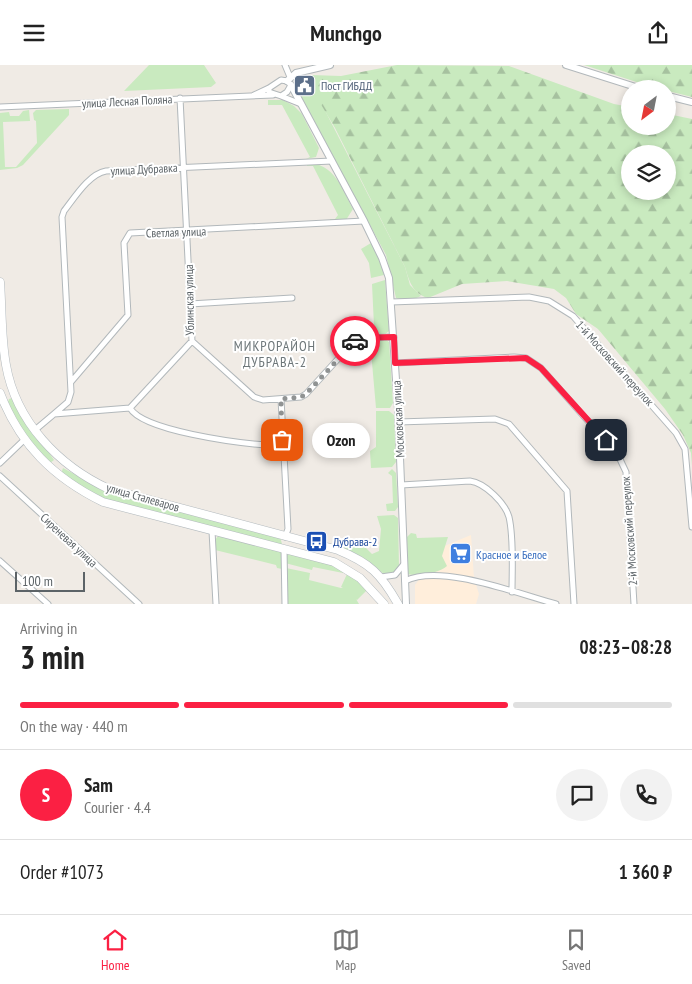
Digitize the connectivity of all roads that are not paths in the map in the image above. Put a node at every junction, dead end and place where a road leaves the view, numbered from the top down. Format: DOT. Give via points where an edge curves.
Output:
graph roads {
  1 [pos="285,65"];
  2 [pos="330,65"];
  3 [pos="566,65"];
  4 [pos="290,81"];
  5 [pos="621,82"];
  6 [pos="269,88"];
  7 [pos="254,95"];
  8 [pos="273,95"];
  9 [pos="281,96"];
  10 [pos="180,98"];
  11 [pos="676,98"];
  12 [pos="692,102"];
  13 [pos="302,105"];
  14 [pos="0,107"];
  15 [pos="332,161"];
  16 [pos="184,167"];
  17 [pos="364,221"];
  18 [pos="187,232"];
  19 [pos="0,282"];
  20 [pos="292,298"];
  21 [pos="391,302"];
  22 [pos="190,304"];
  23 [pos="394,337"];
  24 [pos="192,341"];
  25 [pos="395,363"];
  26 [pos="71,382"];
  27 [pos="13,392"];
  28 [pos="1,395"];
  29 [pos="281,399"];
  30 [pos="130,408"];
  31 [pos="54,414"];
  32 [pos="398,422"];
  33 [pos="35,430"];
  34 [pos="24,440"];
  35 [pos="266,445"];
  36 [pos="61,460"];
  37 [pos="0,463"];
  38 [pos="52,471"];
  39 [pos="0,476"];
  40 [pos="401,485"];
  41 [pos="692,527"];
  42 [pos="212,531"];
  43 [pos="286,537"];
  44 [pos="284,549"];
  45 [pos="338,550"];
  46 [pos="0,561"];
  47 [pos="334,562"];
  48 [pos="404,564"];
  49 [pos="381,577"];
  50 [pos="405,581"];
  51 [pos="512,592"];
  52 [pos="48,604"];
  53 [pos="139,604"];
  54 [pos="216,604"];
  55 [pos="285,604"];
  56 [pos="384,604"];
  57 [pos="398,604"];
  58 [pos="406,604"];
  59 [pos="556,604"];
  60 [pos="574,604"];
  61 [pos="634,604"];
  1 -- 4 [label="street, Московская улица"];
  2 -- 4 [label="street" via="308,69"];
  3 -- 5 [label="street"];
  4 -- 6 [label="street, улица Лесная Поляна" via="281,80"];
  4 -- 9 [label="street" via="287,92"];
  4 -- 13 [label="street, Московская улица"];
  6 -- 7 [label="street, улица Лесная Поляна"];
  6 -- 8 [label="street"];
  7 -- 8 [label="street, улица Лесная Поляна"];
  7 -- 10 [label="street, улица Лесная Поляна"];
  8 -- 9 [label="street, улица Лесная Поляна"];
  9 -- 13 [label="street"];
  10 -- 14 [label="street, улица Лесная Поляна"];
  10 -- 16 [label="street, Ублинская улица"];
  11 -- 12 [label="street"];
  13 -- 15 [label="street, Московская улица"];
  15 -- 16 [label="street, улица Дубравка"];
  15 -- 17 [label="street, Московская улица"];
  16 -- 18 [label="street, Ублинская улица"];
  16 -- 26 [label="street, улица Дубравка" via="99,172 64,211"];
  17 -- 18 [label="street, Светлая улица"];
  17 -- 21 [label="street, Московская улица" via="389,278"];
  18 -- 22 [label="street, Ублинская улица"];
  18 -- 26 [label="street, Светлая улица" via="130,233 126,237 128,315"];
  19 -- 27 [label="main road, улица Сталеваров" via="3,345"];
  20 -- 22 [label="street"];
  21 -- 23 [label="street, Московская улица"];
  21 -- 41 [label="street, 1-й Московский переулок" via="529,297 549,301 573,316 662,415 685,449"];
  22 -- 24 [label="street, Ублинская улица"];
  23 -- 25 [label="street, Московская улица"];
  23 -- 29 [label="street" via="357,338 306,394"];
  24 -- 29 [label="street" via="254,397"];
  24 -- 30 [label="street, Ублинская улица"];
  25 -- 32 [label="street, Московская улица"];
  25 -- 61 [label="street, 2-й Московский переулок" via="514,357 526,358 541,368 623,463"];
  26 -- 31 [label="street, улица Дубравка" via="71,397"];
  27 -- 28 [label="main road"];
  27 -- 33 [label="main road, улица Сталеваров"];
  28 -- 34 [label="main road, улица Сталеваров"];
  29 -- 43 [label="street"];
  30 -- 31 [label="street"];
  30 -- 35 [label="street" via="133,415 145,421 221,441"];
  31 -- 33 [label="street"];
  32 -- 40 [label="street, Московская улица"];
  32 -- 60 [label="street" via="495,419 509,423 567,491"];
  33 -- 36 [label="main road, улица Сталеваров"];
  34 -- 37 [label="street"];
  34 -- 38 [label="main road, улица Сталеваров"];
  36 -- 38 [label="main road"];
  36 -- 43 [label="main road, улица Сталеваров" via="78,474 109,489"];
  38 -- 42 [label="main road, улица Сталеваров" via="103,502"];
  39 -- 53 [label="street, Сиреневая улица"];
  40 -- 48 [label="street, Московская улица"];
  40 -- 51 [label="street" via="470,481 481,484 493,495 509,516"];
  42 -- 44 [label="main road, улица Сталеваров"];
  42 -- 54 [label="street"];
  43 -- 44 [label="main road"];
  43 -- 45 [label="main road, улица Сталеваров"];
  44 -- 47 [label="main road, улица Сталеваров"];
  44 -- 55 [label="street"];
  45 -- 47 [label="main road"];
  45 -- 49 [label="main road, улица Сталеваров" via="360,559"];
  46 -- 52 [label="street"];
  47 -- 56 [label="main road, улица Сталеваров" via="360,578"];
  48 -- 49 [label="street" via="395,575"];
  48 -- 50 [label="street, Московская улица"];
  49 -- 57 [label="main road, улица Сталеваров"];
  50 -- 51 [label="street" via="430,575 450,576"];
  50 -- 58 [label="street, Московская улица"];
  51 -- 59 [label="street"];
}
